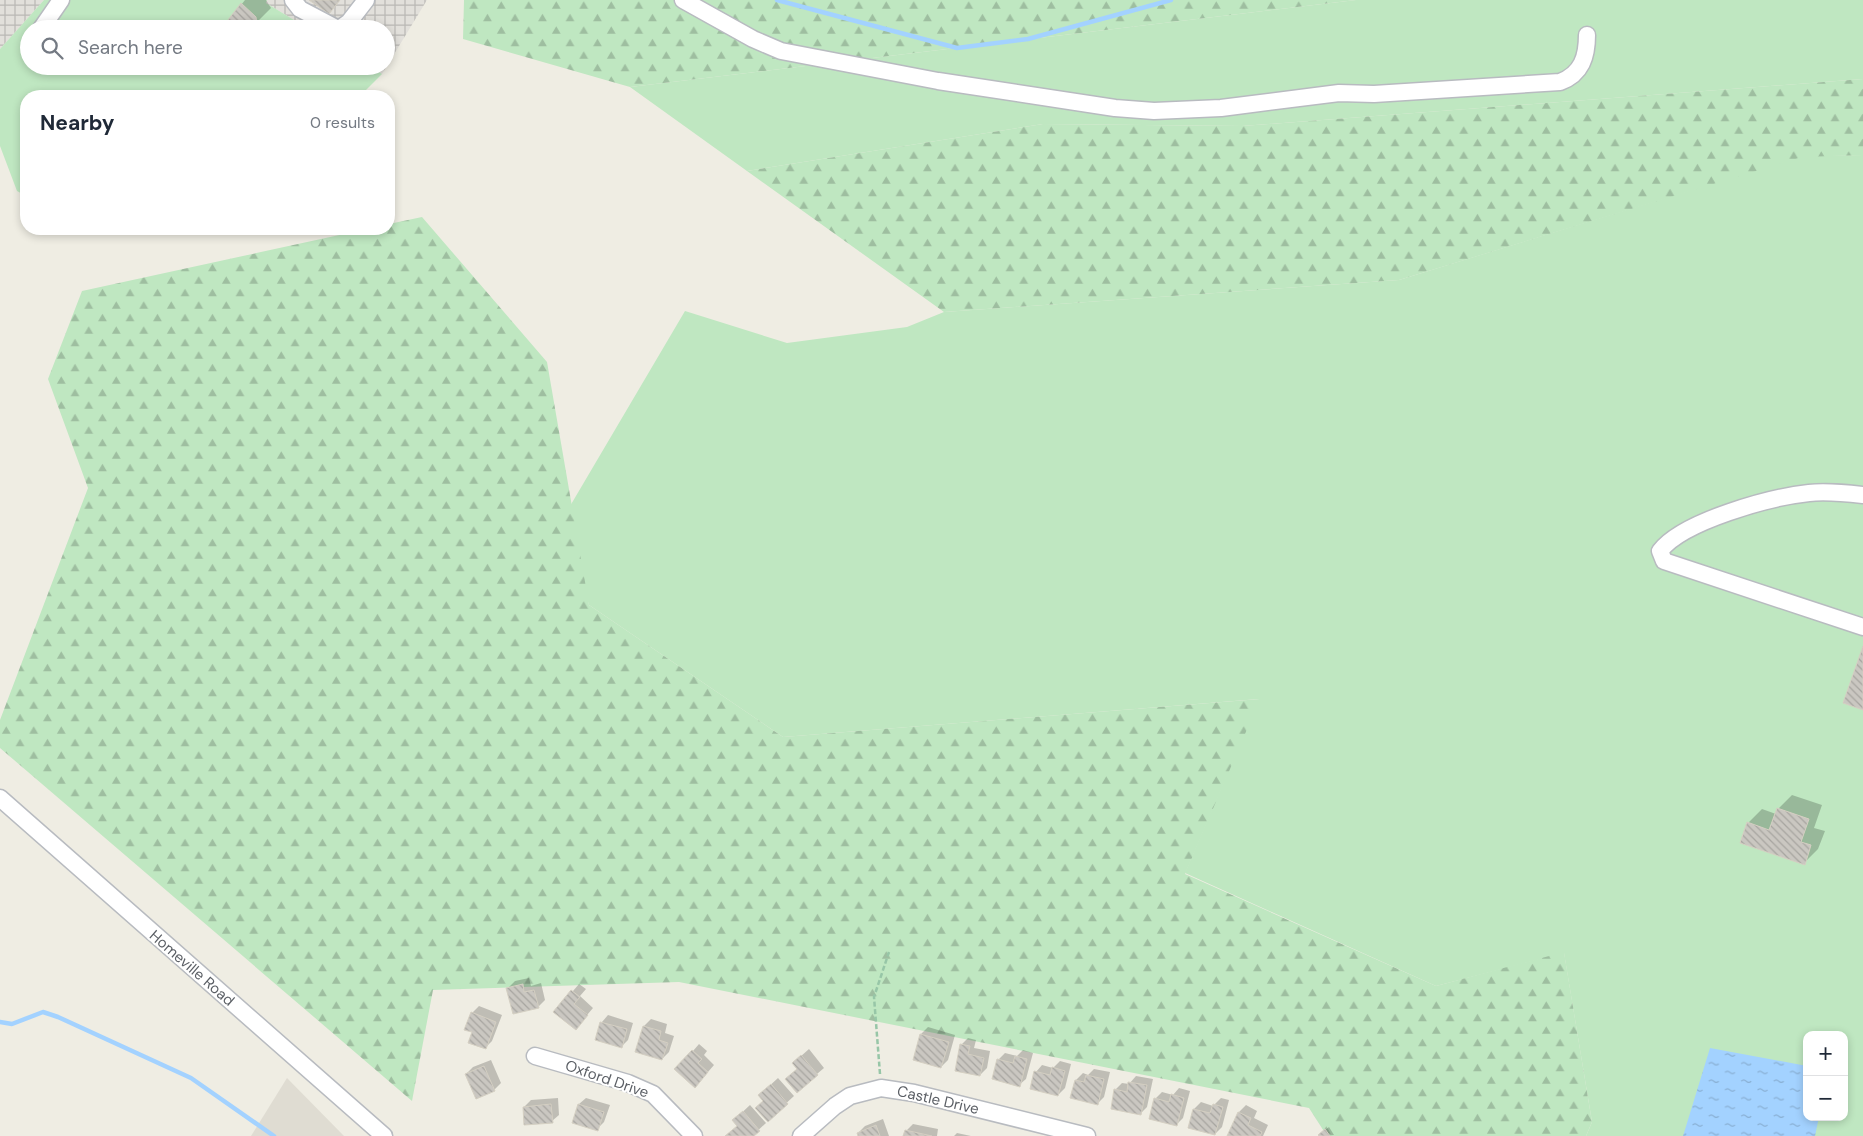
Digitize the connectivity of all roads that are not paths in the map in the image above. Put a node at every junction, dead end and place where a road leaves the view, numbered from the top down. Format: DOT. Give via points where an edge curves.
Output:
graph roads {
  1 [pos="61,0"];
  2 [pos="293,0"];
  3 [pos="366,0"];
  4 [pos="683,0"];
  5 [pos="47,20"];
  6 [pos="321,20"];
  7 [pos="351,20"];
  8 [pos="1588,35"];
  9 [pos="1863,495"];
  10 [pos="1863,627"];
  11 [pos="0,798"];
  12 [pos="535,1056"];
  13 [pos="384,1136"];
  14 [pos="694,1136"];
  15 [pos="801,1136"];
  16 [pos="1087,1136"];
  1 -- 5 [label="street"];
  2 -- 6 [label="street" via="300,9"];
  3 -- 7 [label="street"];
  4 -- 8 [label="street" via="781,51 938,80 1115,108 1154,111 1221,108 1338,93 1374,94 1560,82 1570,79 1580,68 1587,52"];
  9 -- 10 [label="street" via="1809,493 1739,508 1691,529 1660,551 1664,561"];
  11 -- 13 [label="street, Homeville Road"];
  12 -- 14 [label="street, Oxford Drive" via="628,1083 653,1094"];
  15 -- 16 [label="street, Castle Drive" via="850,1096 881,1088 914,1093"];
}
